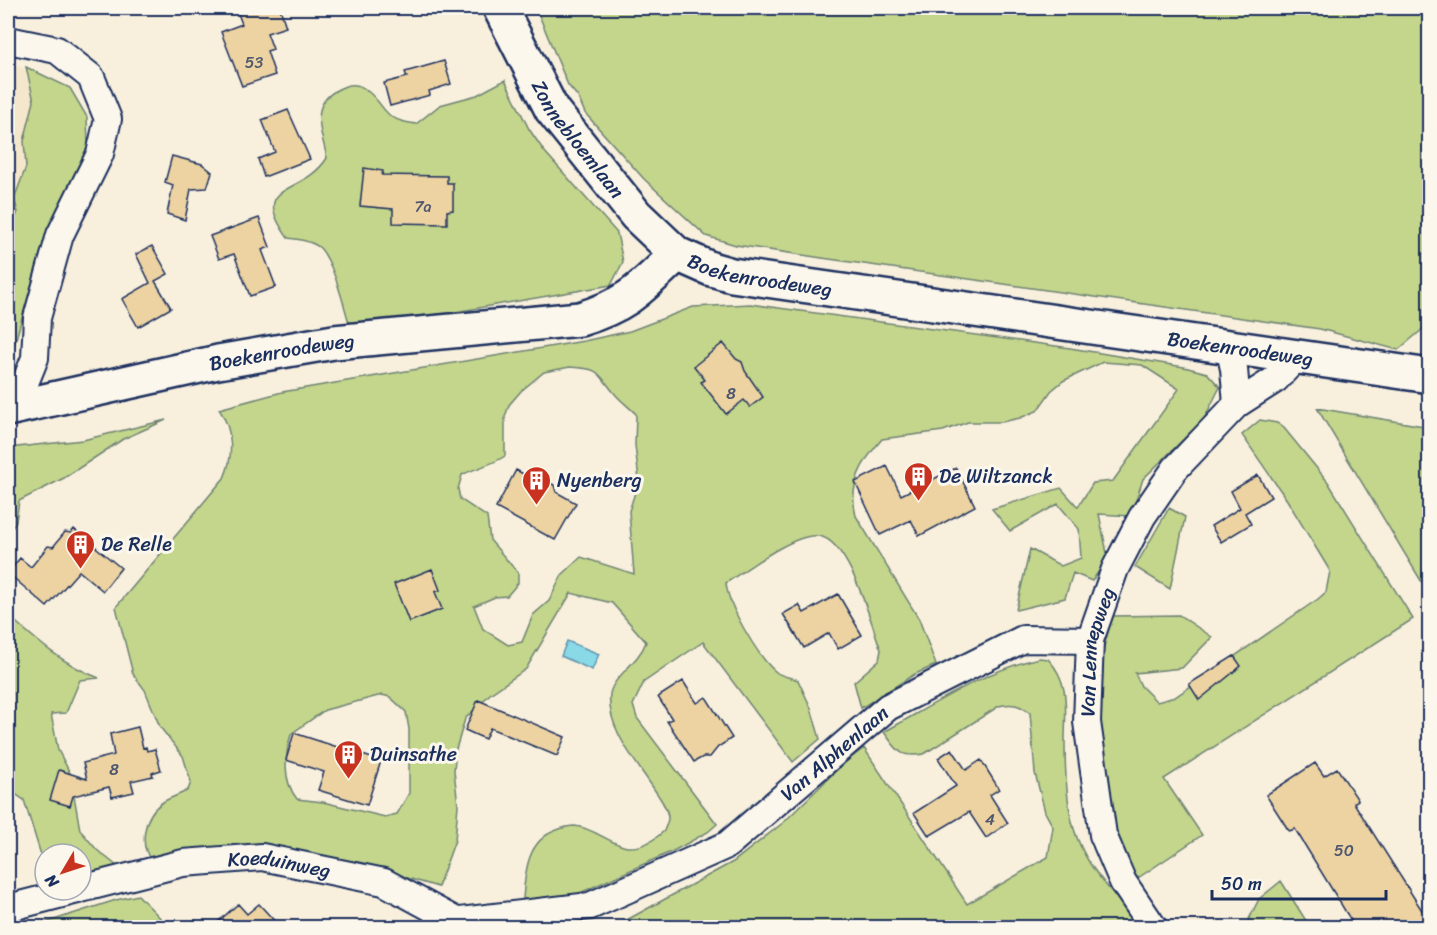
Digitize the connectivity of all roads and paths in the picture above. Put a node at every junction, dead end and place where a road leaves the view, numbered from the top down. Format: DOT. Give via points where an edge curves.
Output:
graph roads {
  1 [pos="501,8"];
  2 [pos="8,40"];
  3 [pos="677,254"];
  4 [pos="1229,346"];
  5 [pos="1297,357"];
  6 [pos="35,358"];
  7 [pos="1430,376"];
  8 [pos="53,400"];
  9 [pos="1237,404"];
  10 [pos="11,409"];
  11 [pos="1090,640"];
  12 [pos="93,886"];
  13 [pos="33,902"];
  14 [pos="8,908"];
  15 [pos="588,917"];
  16 [pos="465,924"];
  17 [pos="1154,927"];
  1 -- 3 [label="main road, Zonnebloemlaan" via="552,110 636,215"];
  2 -- 6 [label="street" via="57,50 91,77 108,119 100,154 60,235 37,318"];
  3 -- 4 [label="main road, Boekenroodeweg" via="732,276"];
  3 -- 8 [label="main road, Boekenroodeweg" via="630,299 580,319 334,342 218,362"];
  4 -- 5 [label="main road, Boekenroodeweg"];
  4 -- 9 [label="street"];
  5 -- 7 [label="main road, Boekenroodeweg"];
  5 -- 9 [label="street, Van Lennepweg" via="1276,379"];
  6 -- 8 [label="street"];
  6 -- 10 [label="street"];
  8 -- 10 [label="main road, Boekenroodeweg"];
  9 -- 11 [label="street, Van Lennepweg" via="1175,469 1142,517 1115,569"];
  11 -- 15 [label="street, Van Alphenlaan" via="1023,639 888,707 727,845"];
  11 -- 17 [label="street, Van Lennepweg" via="1087,722 1103,835 1123,882"];
  12 -- 16 [label="street, Koeduinweg" via="183,863 262,857 384,882"];
  13 -- 14 [label="street, Koeduinweg"];
  15 -- 16 [label="street, Van Alphenlaan"];
}
